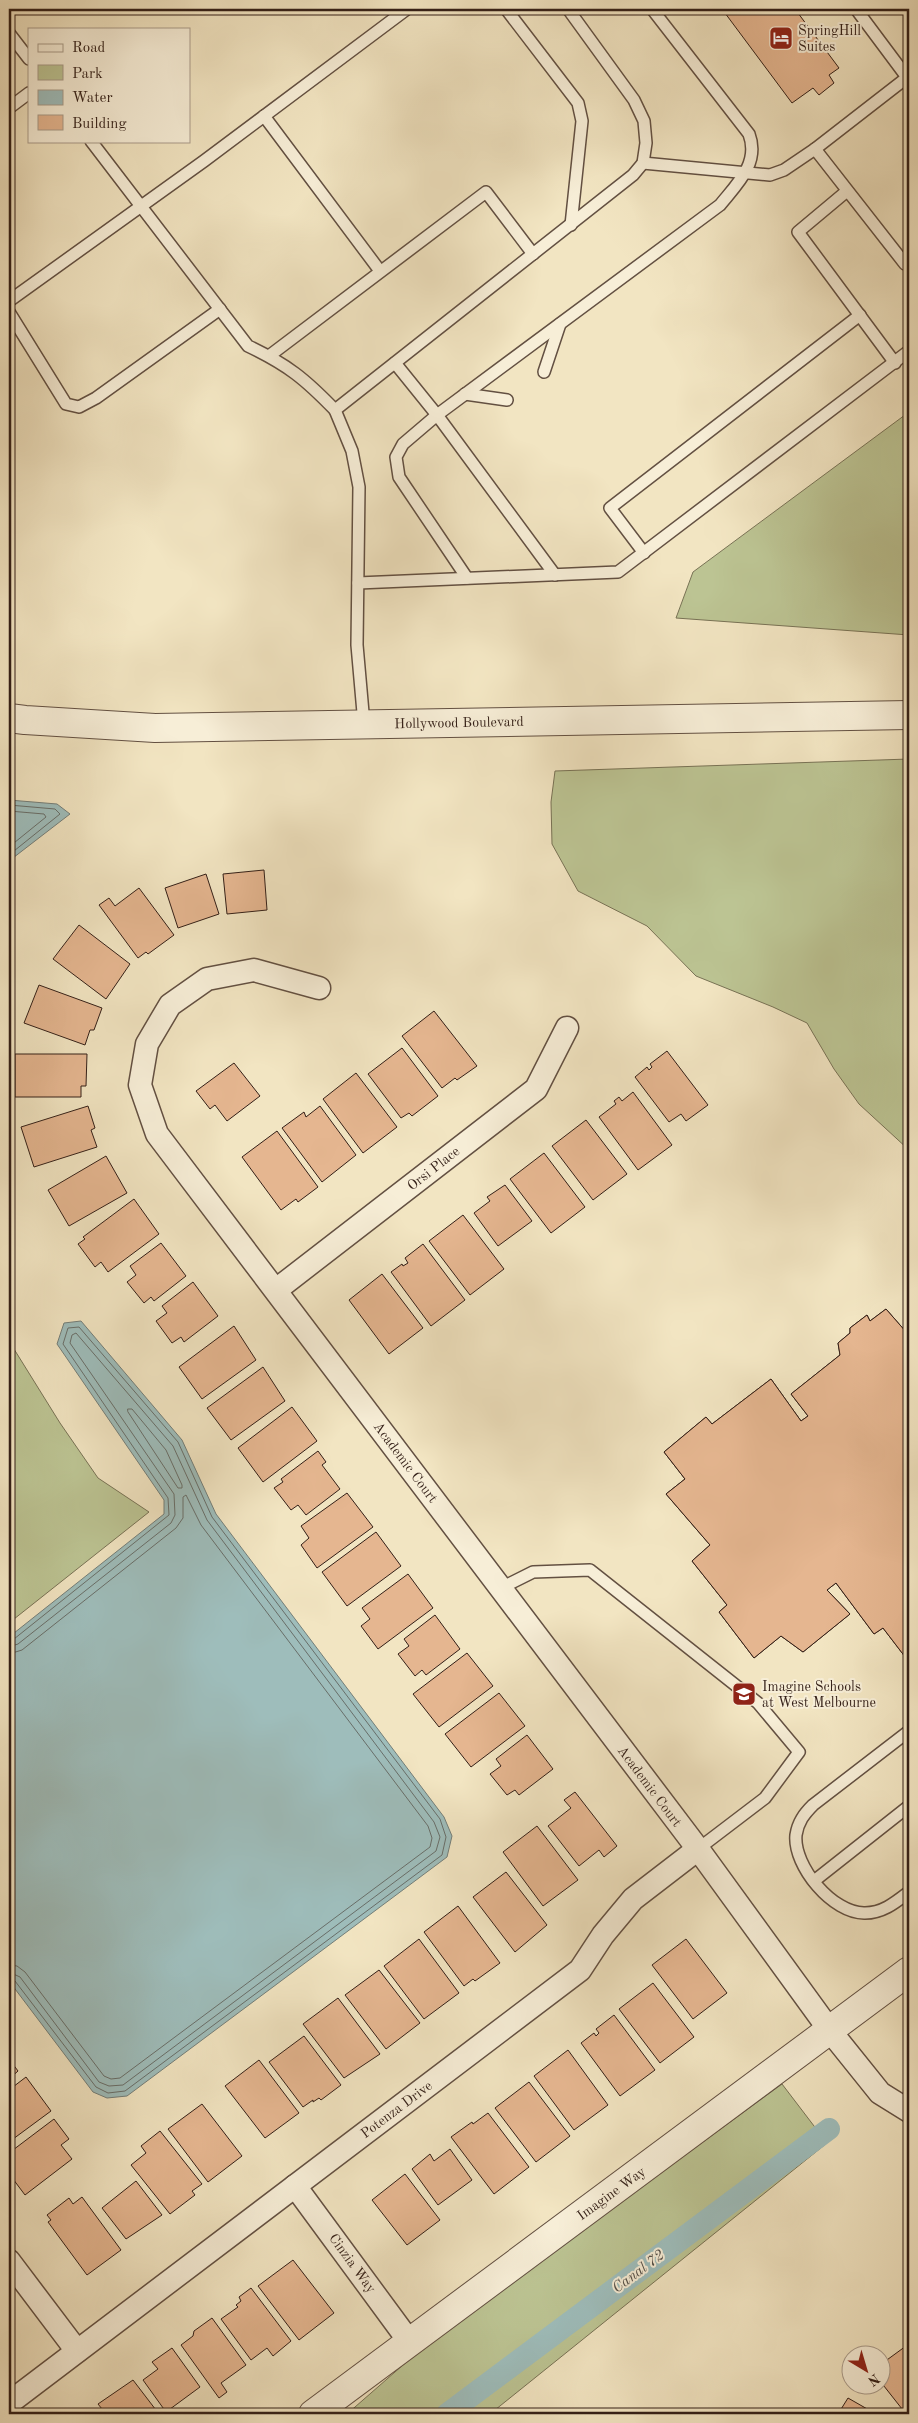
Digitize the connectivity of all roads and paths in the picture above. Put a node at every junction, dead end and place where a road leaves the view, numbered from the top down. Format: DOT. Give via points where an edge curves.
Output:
graph roads {
  1 [pos="407,9"];
  2 [pos="506,9"];
  3 [pos="568,9"];
  4 [pos="652,9"];
  5 [pos="856,9"];
  6 [pos="9,33"];
  7 [pos="28,59"];
  8 [pos="909,78"];
  9 [pos="28,94"];
  10 [pos="9,108"];
  11 [pos="264,116"];
  12 [pos="92,142"];
  13 [pos="815,149"];
  14 [pos="643,162"];
  15 [pos="747,173"];
  16 [pos="848,191"];
  17 [pos="140,205"];
  18 [pos="571,225"];
  19 [pos="533,254"];
  20 [pos="909,260"];
  21 [pos="380,271"];
  22 [pos="9,301"];
  23 [pos="220,309"];
  24 [pos="9,312"];
  25 [pos="860,316"];
  26 [pos="560,324"];
  27 [pos="909,352"];
  28 [pos="269,356"];
  29 [pos="895,362"];
  30 [pos="395,363"];
  31 [pos="544,372"];
  32 [pos="466,394"];
  33 [pos="507,400"];
  34 [pos="335,410"];
  35 [pos="438,415"];
  36 [pos="644,553"];
  37 [pos="555,575"];
  38 [pos="467,578"];
  39 [pos="358,583"];
  40 [pos="909,714"];
  41 [pos="9,718"];
  42 [pos="364,724"];
  43 [pos="319,988"];
  44 [pos="568,1028"];
  45 [pos="276,1290"];
  46 [pos="501,1588"];
  47 [pos="909,1731"];
  48 [pos="909,1806"];
  49 [pos="698,1849"];
  50 [pos="814,1881"];
  51 [pos="909,1892"];
  52 [pos="909,1972"];
  53 [pos="831,2032"];
  54 [pos="909,2112"];
  55 [pos="295,2186"];
  56 [pos="9,2261"];
  57 [pos="409,2341"];
  58 [pos="77,2351"];
  59 [pos="9,2403"];
  60 [pos="313,2414"];
  1 -- 11 [label="lane"];
  2 -- 18 [label="lane" via="578,103 582,121"];
  3 -- 14 [label="lane" via="634,100 644,121 646,143"];
  4 -- 15 [label="lane" via="749,134 753,145"];
  5 -- 8 [label="lane"];
  6 -- 7 [label="lane"];
  8 -- 13 [label="lane"];
  9 -- 10 [label="lane"];
  11 -- 17 [label="lane"];
  11 -- 21 [label="lane"];
  12 -- 17 [label="lane"];
  13 -- 15 [label="lane" via="784,170 770,175"];
  13 -- 16 [label="lane"];
  14 -- 15 [label="lane"];
  14 -- 18 [label="lane" via="634,175"];
  15 -- 26 [label="lane" via="720,205"];
  16 -- 20 [label="lane" via="905,264"];
  16 -- 25 [label="lane" via="798,232"];
  17 -- 22 [label="lane"];
  17 -- 23 [label="lane"];
  18 -- 19 [label="lane"];
  19 -- 21 [label="lane" via="486,192"];
  19 -- 30 [label="lane"];
  21 -- 28 [label="lane"];
  23 -- 24 [label="lane" via="79,407 66,404"];
  23 -- 28 [label="lane" via="248,346"];
  25 -- 29 [label="lane"];
  25 -- 36 [label="lane" via="610,508"];
  26 -- 31 [label="lane"];
  26 -- 32 [label="lane"];
  27 -- 29 [label="lane"];
  28 -- 34 [label="lane" via="305,379"];
  29 -- 36 [label="lane"];
  30 -- 34 [label="lane"];
  30 -- 35 [label="lane"];
  32 -- 33 [label="lane"];
  32 -- 35 [label="lane"];
  34 -- 39 [label="lane" via="352,451 360,487"];
  35 -- 37 [label="lane"];
  35 -- 38 [label="lane" via="403,444 396,457 399,477"];
  36 -- 37 [label="lane" via="618,572"];
  37 -- 38 [label="lane"];
  38 -- 39 [label="lane"];
  39 -- 42 [label="lane" via="357,645"];
  40 -- 42 [label="street, Hollywood Boulevard"];
  41 -- 42 [label="street, Hollywood Boulevard" via="155,728"];
  43 -- 45 [label="street, Academic Court" via="254,970 207,979 170,1005 147,1044 140,1085 157,1134"];
  44 -- 45 [label="street, Orsi Place" via="536,1088"];
  45 -- 46 [label="street, Academic Court"];
  46 -- 49 [label="street, Academic Court"];
  46 -- 49 [label="lane" via="533,1572 590,1570 758,1703 799,1752 765,1798"];
  47 -- 50 [label="lane" via="803,1815 798,1825 796,1845"];
  48 -- 50 [label="lane"];
  49 -- 53 [label="street, Academic Court"];
  49 -- 55 [label="street, Potenza Drive" via="633,1899 603,1935 580,1970"];
  50 -- 51 [label="lane" via="839,1907 853,1912 881,1910"];
  52 -- 53 [label="street, Imagine Way"];
  53 -- 54 [label="street, Academic Court" via="880,2093"];
  53 -- 57 [label="street, Imagine Way"];
  55 -- 57 [label="street, Cinzia Way"];
  55 -- 58 [label="street, Potenza Drive"];
  56 -- 58 [label="street"];
  57 -- 60 [label="street, Imagine Way"];
  58 -- 59 [label="street, Potenza Drive"];
}
